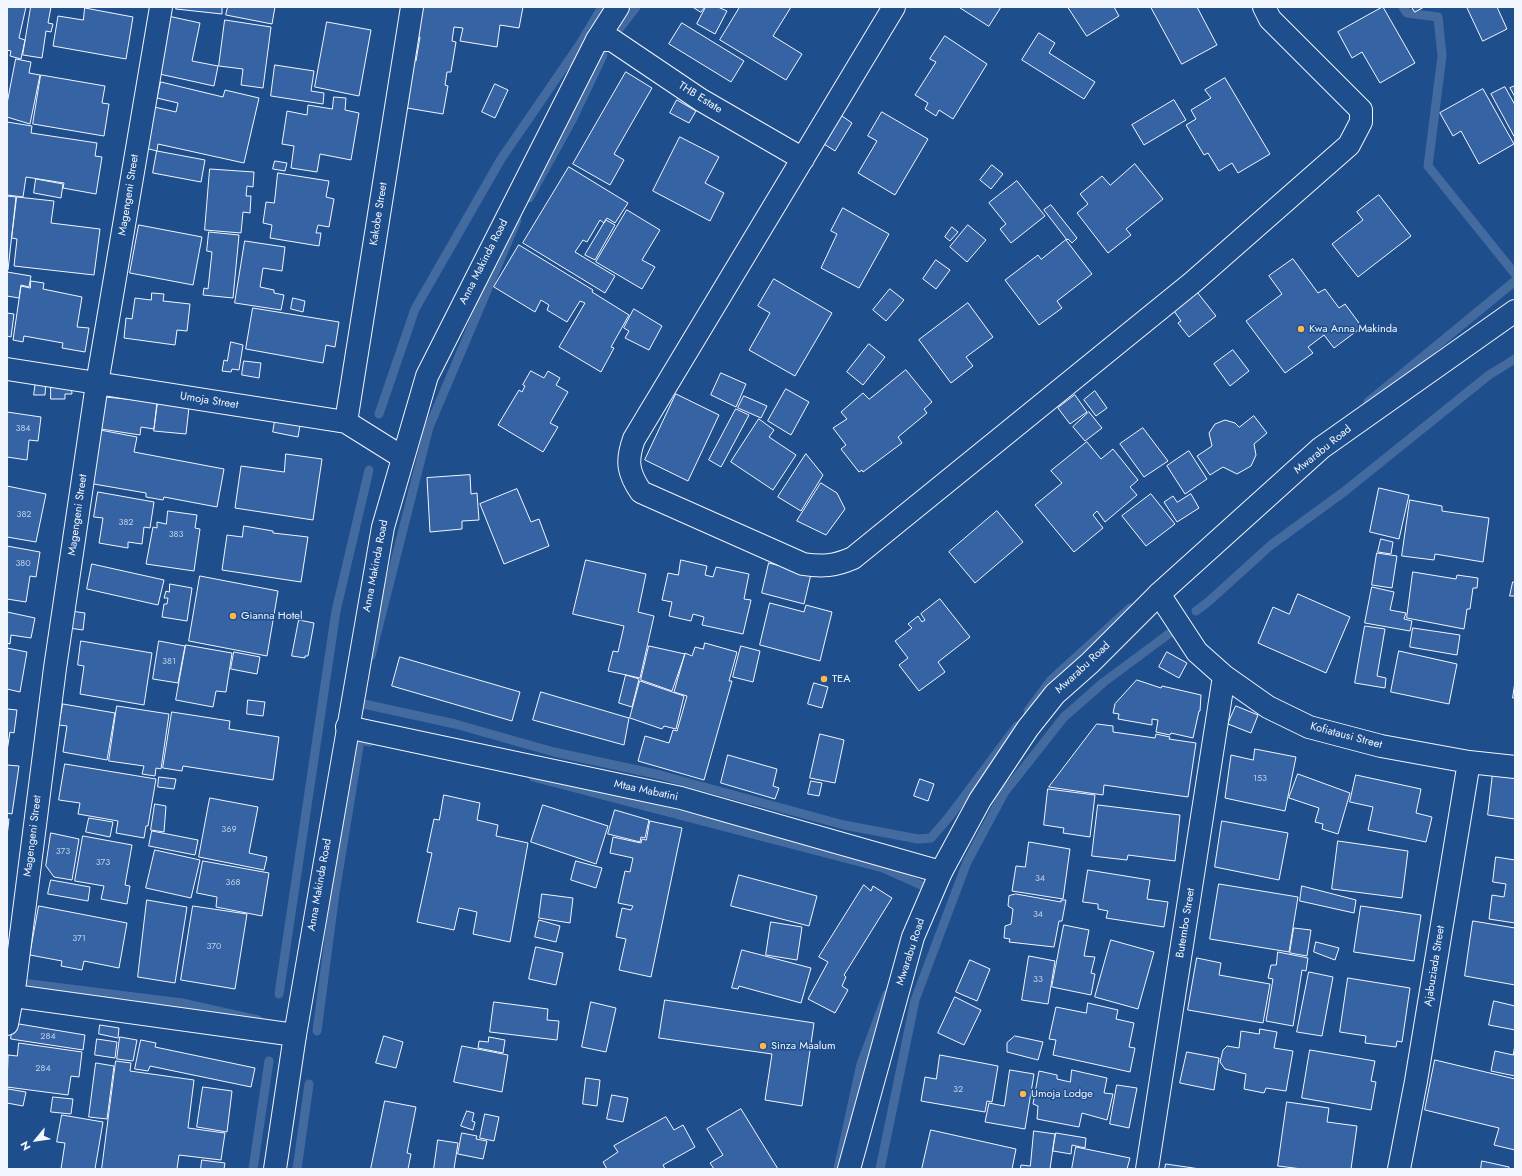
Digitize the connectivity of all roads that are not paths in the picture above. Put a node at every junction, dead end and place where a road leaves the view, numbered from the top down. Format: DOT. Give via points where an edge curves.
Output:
graph roads {
  1 [pos="160,7"];
  2 [pos="412,7"];
  3 [pos="618,7"];
  4 [pos="894,7"];
  5 [pos="1264,7"];
  6 [pos="598,40"];
  7 [pos="803,159"];
  8 [pos="1515,311"];
  9 [pos="7,368"];
  10 [pos="97,384"];
  11 [pos="346,422"];
  12 [pos="402,457"];
  13 [pos="1159,594"];
  14 [pos="1224,676"];
  15 [pos="347,727"];
  16 [pos="1469,762"];
  17 [pos="1515,767"];
  18 [pos="940,872"];
  19 [pos="10,996"];
  20 [pos="7,1024"];
  21 [pos="295,1035"];
  22 [pos="274,1169"];
  23 [pos="849,1169"];
  24 [pos="1147,1169"];
  25 [pos="1398,1169"];
  1 -- 10 [label="street, Magengeni Street"];
  2 -- 11 [label="street, Kakobe Street"];
  3 -- 6 [label="street, Anna Makinda Road"];
  4 -- 7 [label="street"];
  5 -- 7 [label="street" via="1270,19 1361,110 1361,122 1349,146 1192,282 853,558 838,565 820,567 803,564 641,492 631,478 629,458 634,439"];
  6 -- 7 [label="street, THB Estate" via="612,40 701,100"];
  6 -- 12 [label="street, Anna Makinda Road" via="427,376"];
  8 -- 13 [label="street, Mwarabu Road" via="1321,448"];
  9 -- 10 [label="street, Umoja Street"];
  10 -- 11 [label="street, Umoja Street"];
  10 -- 19 [label="street, Magengeni Street"];
  11 -- 12 [label="street, Umoja Street"];
  12 -- 15 [label="street, Anna Makinda Road" via="383,526"];
  13 -- 14 [label="street, Kofiatausi Street" via="1197,652"];
  13 -- 18 [label="street, Mwarabu Road" via="1055,694 1028,728 980,800"];
  14 -- 16 [label="street, Kofiatausi Street" via="1268,707 1309,727 1381,746"];
  14 -- 24 [label="street, Butembo Street"];
  15 -- 18 [label="street, Mtaa Mabatini" via="681,798"];
  15 -- 21 [label="street, Anna Makinda Road"];
  16 -- 17 [label="street, Kofiatausi Street"];
  16 -- 25 [label="street, Ajabuziada Street" via="1416,1081"];
  18 -- 23 [label="street, Mwarabu Road" via="913,938"];
  19 -- 20 [label="street, Magengeni Street"];
  19 -- 21 [label="street"];
  21 -- 22 [label="street, Anna Makinda Road"];
}
